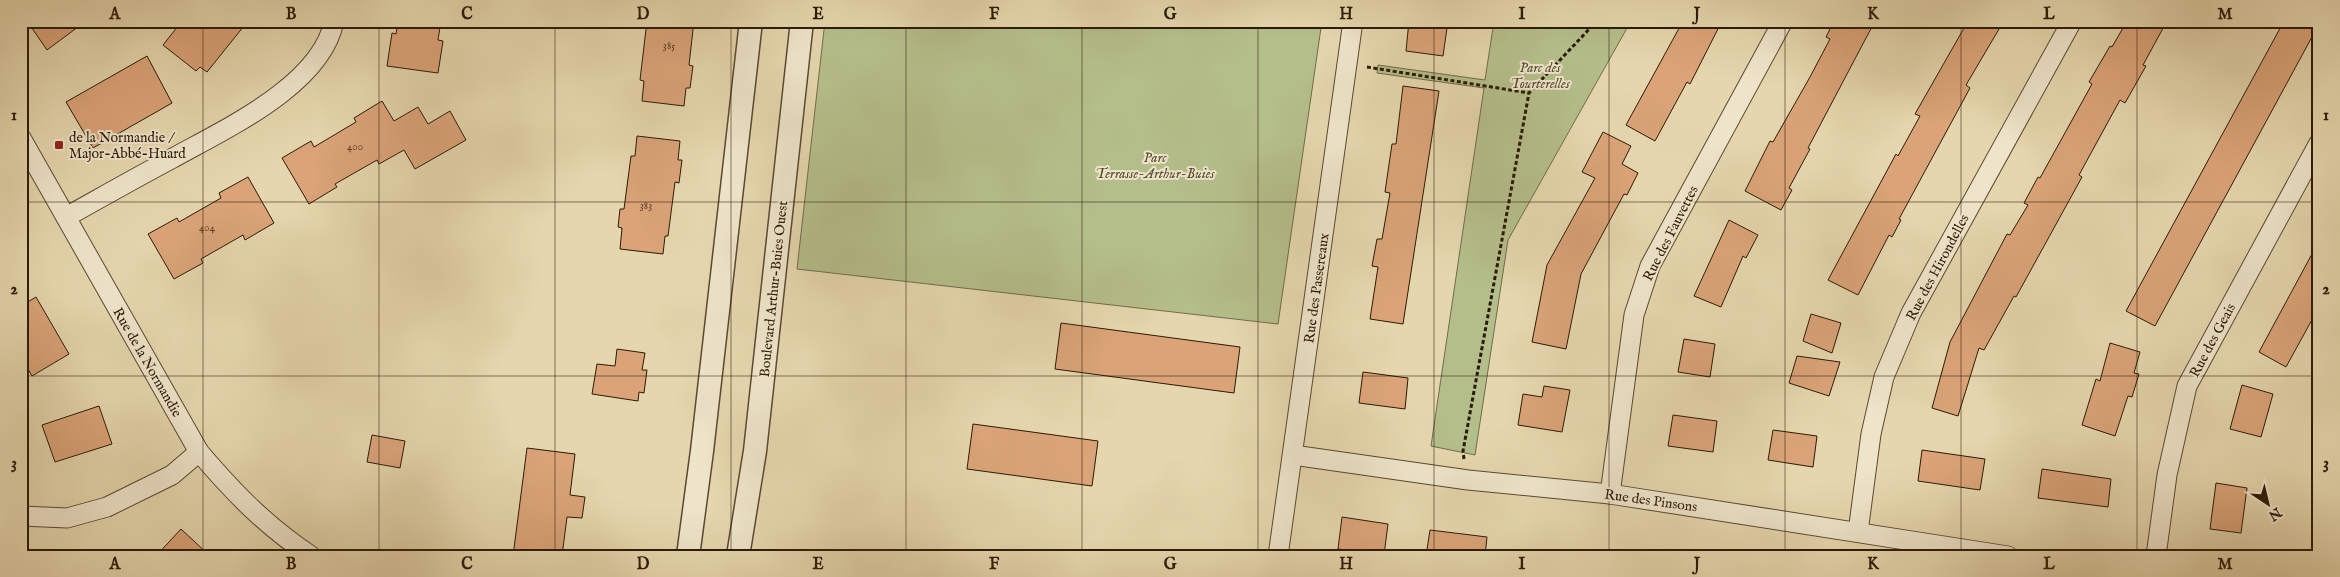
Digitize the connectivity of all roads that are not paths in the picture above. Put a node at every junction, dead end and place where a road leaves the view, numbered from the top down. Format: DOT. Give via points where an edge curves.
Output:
graph roads {
  1 [pos="334,21"];
  2 [pos="751,21"];
  3 [pos="802,21"];
  4 [pos="1353,21"];
  5 [pos="1783,21"];
  6 [pos="2072,21"];
  7 [pos="21,138"];
  8 [pos="2319,143"];
  9 [pos="66,217"];
  10 [pos="200,452"];
  11 [pos="1292,455"];
  12 [pos="1610,494"];
  13 [pos="21,516"];
  14 [pos="1858,532"];
  15 [pos="311,556"];
  16 [pos="688,556"];
  17 [pos="738,556"];
  18 [pos="1278,556"];
  19 [pos="2008,556"];
  20 [pos="2156,556"];
  1 -- 9 [label="street" via="320,53 279,96 242,120"];
  2 -- 16 [label="street"];
  3 -- 17 [label="street, Boulevard Arthur-Buies Ouest" via="755,451"];
  4 -- 11 [label="street, Rue des Passereaux"];
  5 -- 12 [label="street, Rue des Fauvettes" via="1650,266 1634,315"];
  6 -- 14 [label="street, Rue des Hirondelles" via="1911,314 1884,377 1871,434"];
  7 -- 9 [label="street, Rue de la Normandie"];
  8 -- 20 [label="street, Rue des Geais" via="2187,386 2167,475"];
  9 -- 10 [label="street, Rue de la Normandie"];
  10 -- 13 [label="street" via="172,475 107,508 67,518"];
  10 -- 15 [label="street, Rue de la Normandie" via="236,496 279,534"];
  11 -- 12 [label="street, Rue des Pinsons" via="1468,480"];
  11 -- 18 [label="street, Rue des Passereaux"];
  12 -- 14 [label="street, Rue des Pinsons"];
  14 -- 19 [label="street, Rue des Pinsons"];
}
